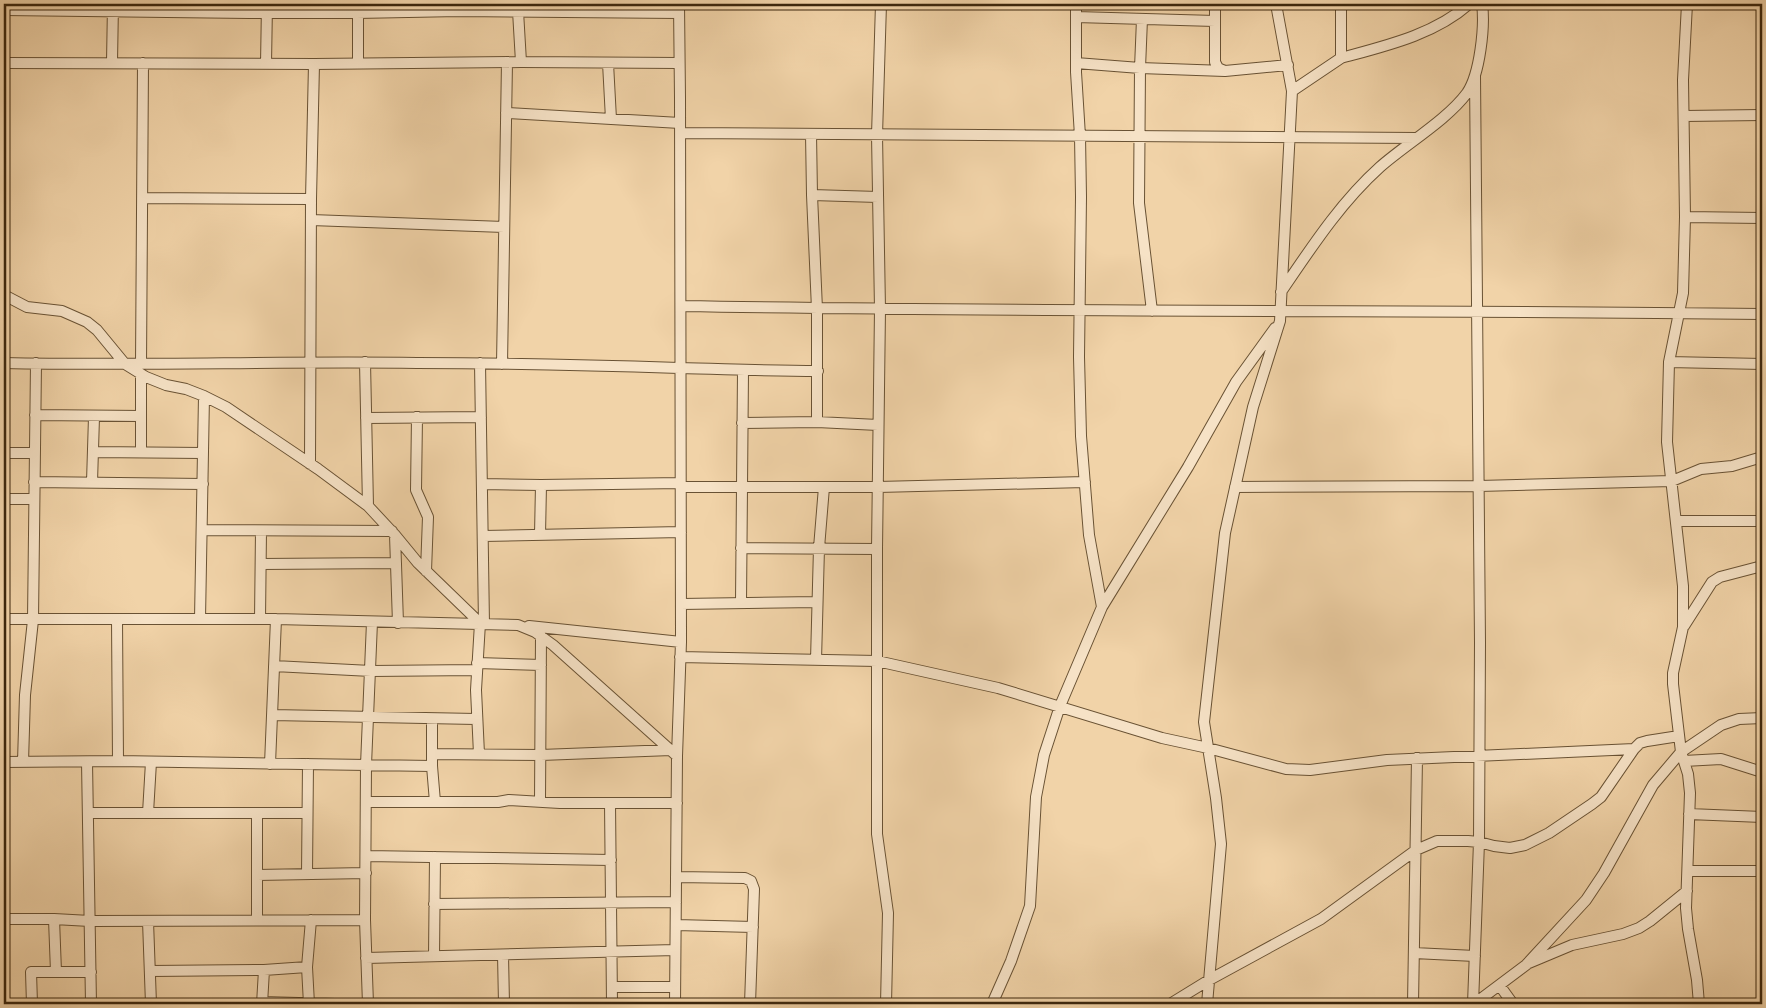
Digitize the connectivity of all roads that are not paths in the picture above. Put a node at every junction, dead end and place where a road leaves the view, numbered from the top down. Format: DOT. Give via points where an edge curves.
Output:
graph roads {
  1 [pos="881,4"];
  2 [pos="1076,4"];
  3 [pos="1215,4"];
  4 [pos="1276,4"];
  5 [pos="1341,4"];
  6 [pos="1469,4"];
  7 [pos="1482,4"];
  8 [pos="1687,4"];
  9 [pos="113,7"];
  10 [pos="267,8"];
  11 [pos="358,8"];
  12 [pos="679,9"];
  13 [pos="4,10"];
  14 [pos="518,11"];
  15 [pos="1076,17"];
  16 [pos="1142,20"];
  17 [pos="1214,21"];
  18 [pos="1341,58"];
  19 [pos="112,62"];
  20 [pos="507,62"];
  21 [pos="521,62"];
  22 [pos="4,63"];
  23 [pos="143,63"];
  24 [pos="358,63"];
  25 [pos="608,63"];
  26 [pos="679,63"];
  27 [pos="1076,63"];
  28 [pos="266,64"];
  29 [pos="314,64"];
  30 [pos="1288,65"];
  31 [pos="1140,68"];
  32 [pos="1225,71"];
  33 [pos="1475,76"];
  34 [pos="1292,91"];
  35 [pos="506,113"];
  36 [pos="1762,115"];
  37 [pos="1684,116"];
  38 [pos="612,119"];
  39 [pos="680,122"];
  40 [pos="680,133"];
  41 [pos="811,134"];
  42 [pos="877,135"];
  43 [pos="1080,136"];
  44 [pos="1140,136"];
  45 [pos="1289,136"];
  46 [pos="1417,138"];
  47 [pos="812,195"];
  48 [pos="878,197"];
  49 [pos="142,198"];
  50 [pos="311,199"];
  51 [pos="1685,217"];
  52 [pos="1762,218"];
  53 [pos="311,220"];
  54 [pos="504,227"];
  55 [pos="1281,292"];
  56 [pos="4,295"];
  57 [pos="680,306"];
  58 [pos="817,309"];
  59 [pos="880,309"];
  60 [pos="1080,310"];
  61 [pos="1280,310"];
  62 [pos="1152,311"];
  63 [pos="1477,312"];
  64 [pos="1679,313"];
  65 [pos="1762,314"];
  66 [pos="1280,321"];
  67 [pos="4,362"];
  68 [pos="310,362"];
  69 [pos="365,362"];
  70 [pos="1669,362"];
  71 [pos="36,363"];
  72 [pos="480,363"];
  73 [pos="125,364"];
  74 [pos="502,364"];
  75 [pos="1762,364"];
  76 [pos="680,368"];
  77 [pos="141,369"];
  78 [pos="743,371"];
  79 [pos="818,371"];
  80 [pos="204,396"];
  81 [pos="35,415"];
  82 [pos="141,416"];
  83 [pos="94,417"];
  84 [pos="416,417"];
  85 [pos="481,417"];
  86 [pos="366,418"];
  87 [pos="817,422"];
  88 [pos="742,423"];
  89 [pos="878,425"];
  90 [pos="93,452"];
  91 [pos="141,452"];
  92 [pos="4,453"];
  93 [pos="35,453"];
  94 [pos="203,454"];
  95 [pos="1762,457"];
  96 [pos="310,464"];
  97 [pos="1672,481"];
  98 [pos="34,482"];
  99 [pos="92,482"];
  100 [pos="1085,482"];
  101 [pos="203,484"];
  102 [pos="482,484"];
  103 [pos="540,485"];
  104 [pos="681,485"];
  105 [pos="1479,486"];
  106 [pos="741,487"];
  107 [pos="824,487"];
  108 [pos="878,487"];
  109 [pos="1235,487"];
  110 [pos="4,499"];
  111 [pos="34,499"];
  112 [pos="368,506"];
  113 [pos="1676,521"];
  114 [pos="1762,521"];
  115 [pos="202,530"];
  116 [pos="262,531"];
  117 [pos="681,532"];
  118 [pos="394,533"];
  119 [pos="540,535"];
  120 [pos="483,536"];
  121 [pos="741,548"];
  122 [pos="819,548"];
  123 [pos="877,548"];
  124 [pos="396,563"];
  125 [pos="261,564"];
  126 [pos="1762,566"];
  127 [pos="426,571"];
  128 [pos="817,602"];
  129 [pos="741,603"];
  130 [pos="681,604"];
  131 [pos="1102,607"];
  132 [pos="4,619"];
  133 [pos="117,619"];
  134 [pos="200,619"];
  135 [pos="260,619"];
  136 [pos="276,619"];
  137 [pos="33,620"];
  138 [pos="372,622"];
  139 [pos="398,623"];
  140 [pos="482,624"];
  141 [pos="518,625"];
  142 [pos="1684,627"];
  143 [pos="542,636"];
  144 [pos="681,642"];
  145 [pos="680,657"];
  146 [pos="816,660"];
  147 [pos="877,661"];
  148 [pos="274,666"];
  149 [pos="477,666"];
  150 [pos="541,666"];
  151 [pos="371,670"];
  152 [pos="1060,706"];
  153 [pos="272,715"];
  154 [pos="368,717"];
  155 [pos="1762,718"];
  156 [pos="432,719"];
  157 [pos="476,719"];
  158 [pos="1679,736"];
  159 [pos="1208,748"];
  160 [pos="1634,749"];
  161 [pos="674,753"];
  162 [pos="432,754"];
  163 [pos="479,754"];
  164 [pos="541,755"];
  165 [pos="1480,755"];
  166 [pos="1682,757"];
  167 [pos="1417,758"];
  168 [pos="118,761"];
  169 [pos="4,762"];
  170 [pos="23,762"];
  171 [pos="87,762"];
  172 [pos="151,762"];
  173 [pos="270,764"];
  174 [pos="308,764"];
  175 [pos="366,765"];
  176 [pos="432,766"];
  177 [pos="1762,772"];
  178 [pos="366,802"];
  179 [pos="435,802"];
  180 [pos="540,802"];
  181 [pos="677,802"];
  182 [pos="610,803"];
  183 [pos="88,813"];
  184 [pos="148,813"];
  185 [pos="307,813"];
  186 [pos="257,814"];
  187 [pos="1689,814"];
  188 [pos="1762,818"];
  189 [pos="1479,842"];
  190 [pos="1416,850"];
  191 [pos="366,856"];
  192 [pos="435,857"];
  193 [pos="611,860"];
  194 [pos="1688,871"];
  195 [pos="1762,871"];
  196 [pos="366,873"];
  197 [pos="258,874"];
  198 [pos="307,874"];
  199 [pos="676,877"];
  200 [pos="1687,891"];
  201 [pos="676,902"];
  202 [pos="611,903"];
  203 [pos="434,904"];
  204 [pos="4,919"];
  205 [pos="54,919"];
  206 [pos="257,920"];
  207 [pos="310,920"];
  208 [pos="366,920"];
  209 [pos="90,921"];
  210 [pos="148,921"];
  211 [pos="676,925"];
  212 [pos="753,927"];
  213 [pos="675,950"];
  214 [pos="612,953"];
  215 [pos="1414,953"];
  216 [pos="503,955"];
  217 [pos="434,956"];
  218 [pos="1475,956"];
  219 [pos="366,958"];
  220 [pos="1526,965"];
  221 [pos="307,967"];
  222 [pos="264,970"];
  223 [pos="150,971"];
  224 [pos="56,972"];
  225 [pos="91,972"];
  226 [pos="1209,980"];
  227 [pos="1500,986"];
  228 [pos="612,987"];
  229 [pos="675,987"];
  230 [pos="262,1003"];
  231 [pos="32,1004"];
  232 [pos="91,1004"];
  233 [pos="152,1004"];
  234 [pos="309,1004"];
  235 [pos="335,1004"];
  236 [pos="368,1004"];
  237 [pos="504,1004"];
  238 [pos="612,1004"];
  239 [pos="675,1004"];
  240 [pos="750,1004"];
  241 [pos="886,1004"];
  242 [pos="992,1004"];
  243 [pos="1170,1004"];
  244 [pos="1207,1004"];
  245 [pos="1413,1004"];
  246 [pos="1474,1004"];
  247 [pos="1513,1004"];
  248 [pos="1699,1004"];
  1 -- 42 [label="street"];
  2 -- 15 [label="street"];
  3 -- 17 [label="street"];
  4 -- 30 [label="street"];
  5 -- 18 [label="street"];
  6 -- 18 [label="street" via="1437,25 1396,43"];
  7 -- 33 [label="street" via="1484,18"];
  8 -- 37 [label="street"];
  9 -- 10 [label="street"];
  9 -- 13 [label="street"];
  9 -- 19 [label="street"];
  10 -- 11 [label="street"];
  10 -- 28 [label="street"];
  11 -- 14 [label="street"];
  11 -- 24 [label="street"];
  12 -- 14 [label="street"];
  12 -- 26 [label="street"];
  14 -- 21 [label="street"];
  15 -- 16 [label="street"];
  15 -- 27 [label="street"];
  16 -- 17 [label="street"];
  16 -- 31 [label="street"];
  17 -- 32 [label="street" via="1215,62"];
  18 -- 34 [label="street"];
  19 -- 22 [label="street"];
  19 -- 23 [label="street"];
  20 -- 21 [label="street"];
  20 -- 24 [label="street"];
  20 -- 35 [label="street"];
  21 -- 25 [label="street"];
  23 -- 28 [label="street"];
  23 -- 49 [label="street"];
  24 -- 29 [label="street"];
  25 -- 26 [label="street"];
  25 -- 38 [label="street"];
  26 -- 39 [label="street"];
  27 -- 31 [label="street"];
  27 -- 43 [label="street"];
  28 -- 29 [label="street"];
  29 -- 50 [label="street"];
  30 -- 32 [label="street"];
  30 -- 34 [label="street"];
  31 -- 32 [label="street"];
  31 -- 44 [label="street"];
  33 -- 46 [label="street" via="1467,93"];
  33 -- 63 [label="street"];
  34 -- 45 [label="street"];
  35 -- 38 [label="street"];
  35 -- 54 [label="street"];
  36 -- 37 [label="street"];
  37 -- 51 [label="street"];
  38 -- 39 [label="street"];
  39 -- 40 [label="street"];
  40 -- 41 [label="street"];
  40 -- 57 [label="street"];
  41 -- 42 [label="street"];
  41 -- 47 [label="street"];
  42 -- 43 [label="street"];
  42 -- 48 [label="street"];
  43 -- 44 [label="street"];
  43 -- 60 [label="street"];
  44 -- 45 [label="street"];
  44 -- 62 [label="street" via="1139,203"];
  45 -- 46 [label="street"];
  45 -- 55 [label="street"];
  46 -- 55 [label="street" via="1380,166 1355,193 1324,229"];
  47 -- 48 [label="street"];
  47 -- 58 [label="street"];
  48 -- 59 [label="street"];
  49 -- 50 [label="street"];
  49 -- 77 [label="street"];
  50 -- 53 [label="street"];
  51 -- 52 [label="street"];
  51 -- 64 [label="street" via="1683,293"];
  53 -- 54 [label="street"];
  53 -- 68 [label="street"];
  54 -- 74 [label="street"];
  55 -- 61 [label="street"];
  56 -- 73 [label="street" via="27,307 62,311 87,322"];
  57 -- 58 [label="street"];
  57 -- 76 [label="street"];
  58 -- 59 [label="street"];
  58 -- 79 [label="street"];
  59 -- 60 [label="street"];
  59 -- 89 [label="street"];
  60 -- 62 [label="street"];
  60 -- 100 [label="street" via="1081,436"];
  61 -- 62 [label="street"];
  61 -- 63 [label="street"];
  61 -- 66 [label="street"];
  63 -- 64 [label="street"];
  63 -- 105 [label="street"];
  64 -- 65 [label="street"];
  64 -- 70 [label="street"];
  66 -- 109 [label="street" via="1253,407"];
  66 -- 131 [label="street" via="1236,382"];
  67 -- 71 [label="street"];
  68 -- 69 [label="street"];
  68 -- 77 [label="street"];
  68 -- 96 [label="street"];
  69 -- 72 [label="street"];
  69 -- 86 [label="street"];
  70 -- 75 [label="street"];
  70 -- 97 [label="street" via="1667,442"];
  71 -- 73 [label="street"];
  71 -- 81 [label="street"];
  72 -- 74 [label="street"];
  72 -- 85 [label="street"];
  73 -- 77 [label="street"];
  74 -- 76 [label="street"];
  76 -- 78 [label="street"];
  76 -- 104 [label="street"];
  77 -- 80 [label="street" via="166,385"];
  77 -- 82 [label="street"];
  78 -- 79 [label="street"];
  78 -- 88 [label="street"];
  79 -- 87 [label="street"];
  80 -- 94 [label="street"];
  80 -- 96 [label="street" via="226,407"];
  81 -- 83 [label="street"];
  81 -- 93 [label="street"];
  82 -- 83 [label="street"];
  82 -- 91 [label="street"];
  83 -- 90 [label="street"];
  84 -- 85 [label="street"];
  84 -- 86 [label="street"];
  84 -- 127 [label="street" via="416,490 428,517"];
  85 -- 102 [label="street"];
  86 -- 112 [label="street"];
  87 -- 88 [label="street"];
  87 -- 89 [label="street"];
  88 -- 106 [label="street"];
  89 -- 108 [label="street"];
  90 -- 91 [label="street"];
  90 -- 99 [label="street"];
  91 -- 94 [label="street"];
  92 -- 93 [label="street"];
  93 -- 98 [label="street"];
  94 -- 101 [label="street"];
  95 -- 97 [label="street" via="1732,466 1701,469"];
  96 -- 112 [label="street"];
  97 -- 105 [label="street"];
  97 -- 113 [label="street"];
  98 -- 99 [label="street"];
  98 -- 111 [label="street"];
  99 -- 101 [label="street"];
  100 -- 108 [label="street"];
  100 -- 131 [label="street"];
  101 -- 115 [label="street"];
  102 -- 103 [label="street"];
  102 -- 120 [label="street"];
  103 -- 104 [label="street"];
  103 -- 119 [label="street"];
  104 -- 106 [label="street"];
  104 -- 117 [label="street"];
  105 -- 109 [label="street"];
  105 -- 165 [label="street"];
  106 -- 107 [label="street"];
  106 -- 121 [label="street"];
  107 -- 108 [label="street"];
  107 -- 122 [label="street"];
  108 -- 123 [label="street"];
  109 -- 159 [label="street" via="1225,533 1204,722"];
  110 -- 111 [label="street"];
  111 -- 137 [label="street"];
  112 -- 118 [label="street"];
  113 -- 114 [label="street"];
  113 -- 142 [label="street"];
  115 -- 116 [label="street"];
  115 -- 134 [label="street"];
  116 -- 118 [label="street"];
  116 -- 125 [label="street"];
  117 -- 119 [label="street"];
  117 -- 130 [label="street"];
  118 -- 124 [label="street"];
  118 -- 127 [label="street"];
  119 -- 120 [label="street"];
  120 -- 140 [label="street"];
  121 -- 122 [label="street"];
  121 -- 129 [label="street"];
  122 -- 123 [label="street"];
  122 -- 128 [label="street"];
  123 -- 147 [label="street"];
  124 -- 125 [label="street"];
  124 -- 139 [label="street"];
  125 -- 135 [label="street"];
  126 -- 142 [label="street" via="1712,582"];
  127 -- 140 [label="street"];
  128 -- 129 [label="street"];
  128 -- 146 [label="street"];
  129 -- 130 [label="street"];
  130 -- 144 [label="street"];
  131 -- 152 [label="street"];
  132 -- 137 [label="street"];
  133 -- 134 [label="street"];
  133 -- 137 [label="street"];
  133 -- 168 [label="street"];
  134 -- 135 [label="street"];
  135 -- 136 [label="street"];
  136 -- 138 [label="street"];
  136 -- 148 [label="street"];
  137 -- 170 [label="street" via="25,695"];
  138 -- 139 [label="street"];
  138 -- 151 [label="street"];
  139 -- 140 [label="street"];
  140 -- 141 [label="street"];
  140 -- 149 [label="street"];
  141 -- 143 [label="street"];
  141 -- 144 [label="street"];
  142 -- 158 [label="street" via="1672,684"];
  143 -- 150 [label="street"];
  143 -- 161 [label="street"];
  144 -- 145 [label="street"];
  145 -- 146 [label="street"];
  145 -- 161 [label="street"];
  146 -- 147 [label="street"];
  147 -- 152 [label="street" via="998,688"];
  147 -- 241 [label="street" via="877,834 888,913"];
  148 -- 151 [label="street"];
  148 -- 153 [label="street"];
  149 -- 150 [label="street"];
  149 -- 151 [label="street"];
  149 -- 157 [label="street"];
  150 -- 164 [label="street"];
  151 -- 154 [label="street"];
  152 -- 159 [label="street" via="1162,738"];
  152 -- 242 [label="street" via="1044,755 1036,797 1030,906 1011,962"];
  153 -- 154 [label="street"];
  153 -- 173 [label="street"];
  154 -- 156 [label="street"];
  154 -- 175 [label="street"];
  155 -- 166 [label="street" via="1721,725"];
  156 -- 157 [label="street"];
  156 -- 162 [label="street"];
  157 -- 163 [label="street"];
  158 -- 160 [label="street" via="1640,743"];
  158 -- 166 [label="street"];
  159 -- 167 [label="street" via="1286,769 1310,770"];
  159 -- 226 [label="street" via="1221,844"];
  160 -- 165 [label="street"];
  160 -- 189 [label="street" via="1601,797 1549,833 1525,845 1510,848"];
  161 -- 164 [label="street"];
  161 -- 181 [label="street"];
  162 -- 163 [label="street"];
  162 -- 176 [label="street"];
  163 -- 164 [label="street"];
  164 -- 180 [label="street"];
  165 -- 167 [label="street"];
  165 -- 189 [label="street"];
  166 -- 177 [label="street" via="1721,759"];
  166 -- 187 [label="street" via="1688,774"];
  166 -- 220 [label="street" via="1653,785 1586,900"];
  167 -- 190 [label="street"];
  168 -- 171 [label="street"];
  168 -- 172 [label="street"];
  169 -- 170 [label="street"];
  170 -- 171 [label="street"];
  171 -- 183 [label="street"];
  172 -- 173 [label="street"];
  172 -- 184 [label="street"];
  173 -- 174 [label="street"];
  174 -- 175 [label="street"];
  174 -- 185 [label="street"];
  175 -- 176 [label="street"];
  175 -- 178 [label="street"];
  176 -- 179 [label="street"];
  178 -- 179 [label="street"];
  178 -- 191 [label="street"];
  179 -- 180 [label="street"];
  180 -- 182 [label="street"];
  181 -- 182 [label="street"];
  181 -- 199 [label="street"];
  182 -- 193 [label="street"];
  183 -- 184 [label="street"];
  183 -- 209 [label="street"];
  184 -- 186 [label="street"];
  185 -- 186 [label="street"];
  185 -- 198 [label="street"];
  186 -- 197 [label="street"];
  187 -- 188 [label="street"];
  187 -- 194 [label="street"];
  189 -- 190 [label="street" via="1437,842"];
  189 -- 218 [label="street"];
  190 -- 215 [label="street"];
  190 -- 226 [label="street" via="1321,918"];
  191 -- 192 [label="street"];
  191 -- 196 [label="street"];
  192 -- 193 [label="street"];
  192 -- 203 [label="street"];
  193 -- 202 [label="street"];
  194 -- 195 [label="street"];
  194 -- 200 [label="street"];
  196 -- 198 [label="street"];
  196 -- 208 [label="street"];
  197 -- 198 [label="street"];
  197 -- 206 [label="street"];
  199 -- 201 [label="street"];
  199 -- 212 [label="street" via="745,878 751,881 754,889"];
  200 -- 220 [label="street" via="1639,928 1572,945"];
  200 -- 248 [label="street" via="1688,928"];
  201 -- 202 [label="street"];
  201 -- 211 [label="street"];
  202 -- 203 [label="street"];
  202 -- 214 [label="street"];
  203 -- 217 [label="street"];
  204 -- 205 [label="street"];
  205 -- 209 [label="street"];
  205 -- 224 [label="street"];
  206 -- 207 [label="street"];
  206 -- 210 [label="street"];
  207 -- 208 [label="street"];
  207 -- 221 [label="street"];
  208 -- 219 [label="street"];
  209 -- 210 [label="street"];
  209 -- 225 [label="street"];
  210 -- 223 [label="street"];
  211 -- 212 [label="street"];
  211 -- 213 [label="street"];
  212 -- 240 [label="street"];
  213 -- 214 [label="street"];
  213 -- 229 [label="street"];
  214 -- 216 [label="street"];
  214 -- 228 [label="street"];
  215 -- 218 [label="street"];
  215 -- 245 [label="street"];
  216 -- 217 [label="street"];
  216 -- 237 [label="street"];
  217 -- 219 [label="street"];
  218 -- 246 [label="street"];
  219 -- 236 [label="street"];
  220 -- 227 [label="street"];
  221 -- 222 [label="street"];
  221 -- 234 [label="street"];
  222 -- 223 [label="street"];
  222 -- 230 [label="street"];
  223 -- 233 [label="street"];
  224 -- 225 [label="street"];
  224 -- 231 [label="street" via="31,972"];
  225 -- 232 [label="street"];
  226 -- 243 [label="street"];
  226 -- 244 [label="street"];
  227 -- 246 [label="street"];
  227 -- 247 [label="street"];
  228 -- 229 [label="street"];
  228 -- 238 [label="street"];
  229 -- 239 [label="street"];
  230 -- 234 [label="street"];
  234 -- 235 [label="street"];
}
